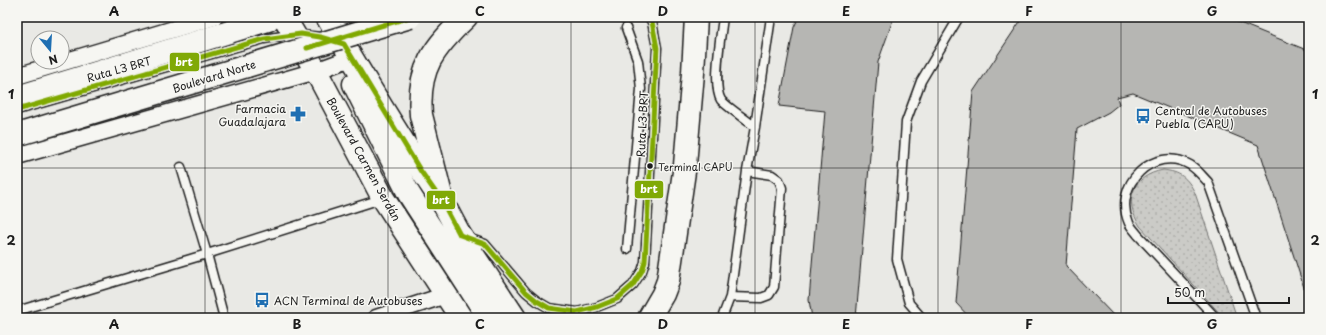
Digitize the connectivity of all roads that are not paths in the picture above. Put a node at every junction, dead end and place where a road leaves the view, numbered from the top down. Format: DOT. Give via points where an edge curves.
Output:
graph roads {
  1 [pos="214,17"];
  2 [pos="327,17"];
  3 [pos="410,17"];
  4 [pos="466,17"];
  5 [pos="649,17"];
  6 [pos="696,17"];
  7 [pos="723,17"];
  8 [pos="771,17"];
  9 [pos="959,17"];
  10 [pos="282,24"];
  11 [pos="626,28"];
  12 [pos="347,51"];
  13 [pos="316,71"];
  14 [pos="17,76"];
  15 [pos="354,84"];
  16 [pos="17,97"];
  17 [pos="17,110"];
  18 [pos="755,127"];
  19 [pos="17,135"];
  20 [pos="17,156"];
  21 [pos="180,167"];
  22 [pos="747,171"];
  23 [pos="383,198"];
  24 [pos="443,203"];
  25 [pos="460,235"];
  26 [pos="628,250"];
  27 [pos="207,254"];
  28 [pos="446,295"];
  29 [pos="730,297"];
  30 [pos="17,311"];
  31 [pos="224,318"];
  32 [pos="376,318"];
  33 [pos="461,318"];
  34 [pos="489,318"];
  35 [pos="515,318"];
  36 [pos="649,318"];
  37 [pos="722,318"];
  38 [pos="922,318"];
  39 [pos="1216,318"];
  40 [pos="1256,318"];
  1 -- 14 [label="street"];
  2 -- 12 [label="main road"];
  3 -- 19 [label="main road, Boulevard Norte, bridge"];
  4 -- 24 [label="main road" via="447,35 433,54 425,68 421,87 421,115"];
  5 -- 25 [label="lane, Ruta L3 BRT" via="657,48 645,262 633,285 617,299 597,307 577,312 549,308 526,292 485,244"];
  6 -- 36 [label="main road" via="685,165 668,281"];
  7 -- 18 [label="lane" via="717,69 718,90 722,100"];
  8 -- 18 [label="lane"];
  9 -- 38 [label="lane" via="921,81 906,122 897,259 909,303"];
  10 -- 12 [label="lane, Ruta L3 BRT" via="324,38"];
  10 -- 13 [label="main road, Boulevard Carmen Serdán"];
  10 -- 16 [label="main road"];
  10 -- 17 [label="lane, Ruta L3 BRT" via="264,40"];
  11 -- 26 [label="lane" via="638,61 641,89"];
  12 -- 13 [label="street, Boulevard Norte"];
  12 -- 24 [label="main road"];
  13 -- 20 [label="street, Boulevard Norte"];
  13 -- 23 [label="main road, Boulevard Carmen Serdán"];
  15 -- 34 [label="main road" via="409,194"];
  18 -- 22 [label="lane"];
  21 -- 27 [label="lane"];
  22 -- 29 [label="lane"];
  22 -- 29 [label="lane" via="772,175 779,180 782,188 774,287 770,295 761,298"];
  23 -- 27 [label="lane"];
  23 -- 28 [label="main road, Boulevard Carmen Serdán"];
  24 -- 25 [label="main road"];
  25 -- 35 [label="main road"];
  27 -- 30 [label="lane"];
  27 -- 31 [label="lane"];
  28 -- 32 [label="street"];
  28 -- 33 [label="main road, Boulevard Carmen Serdán"];
  29 -- 37 [label="lane"];
  39 -- 40 [label="lane" via="1129,223 1125,208 1128,188 1141,170 1155,162 1171,160 1185,163 1200,172 1208,182"];
}
